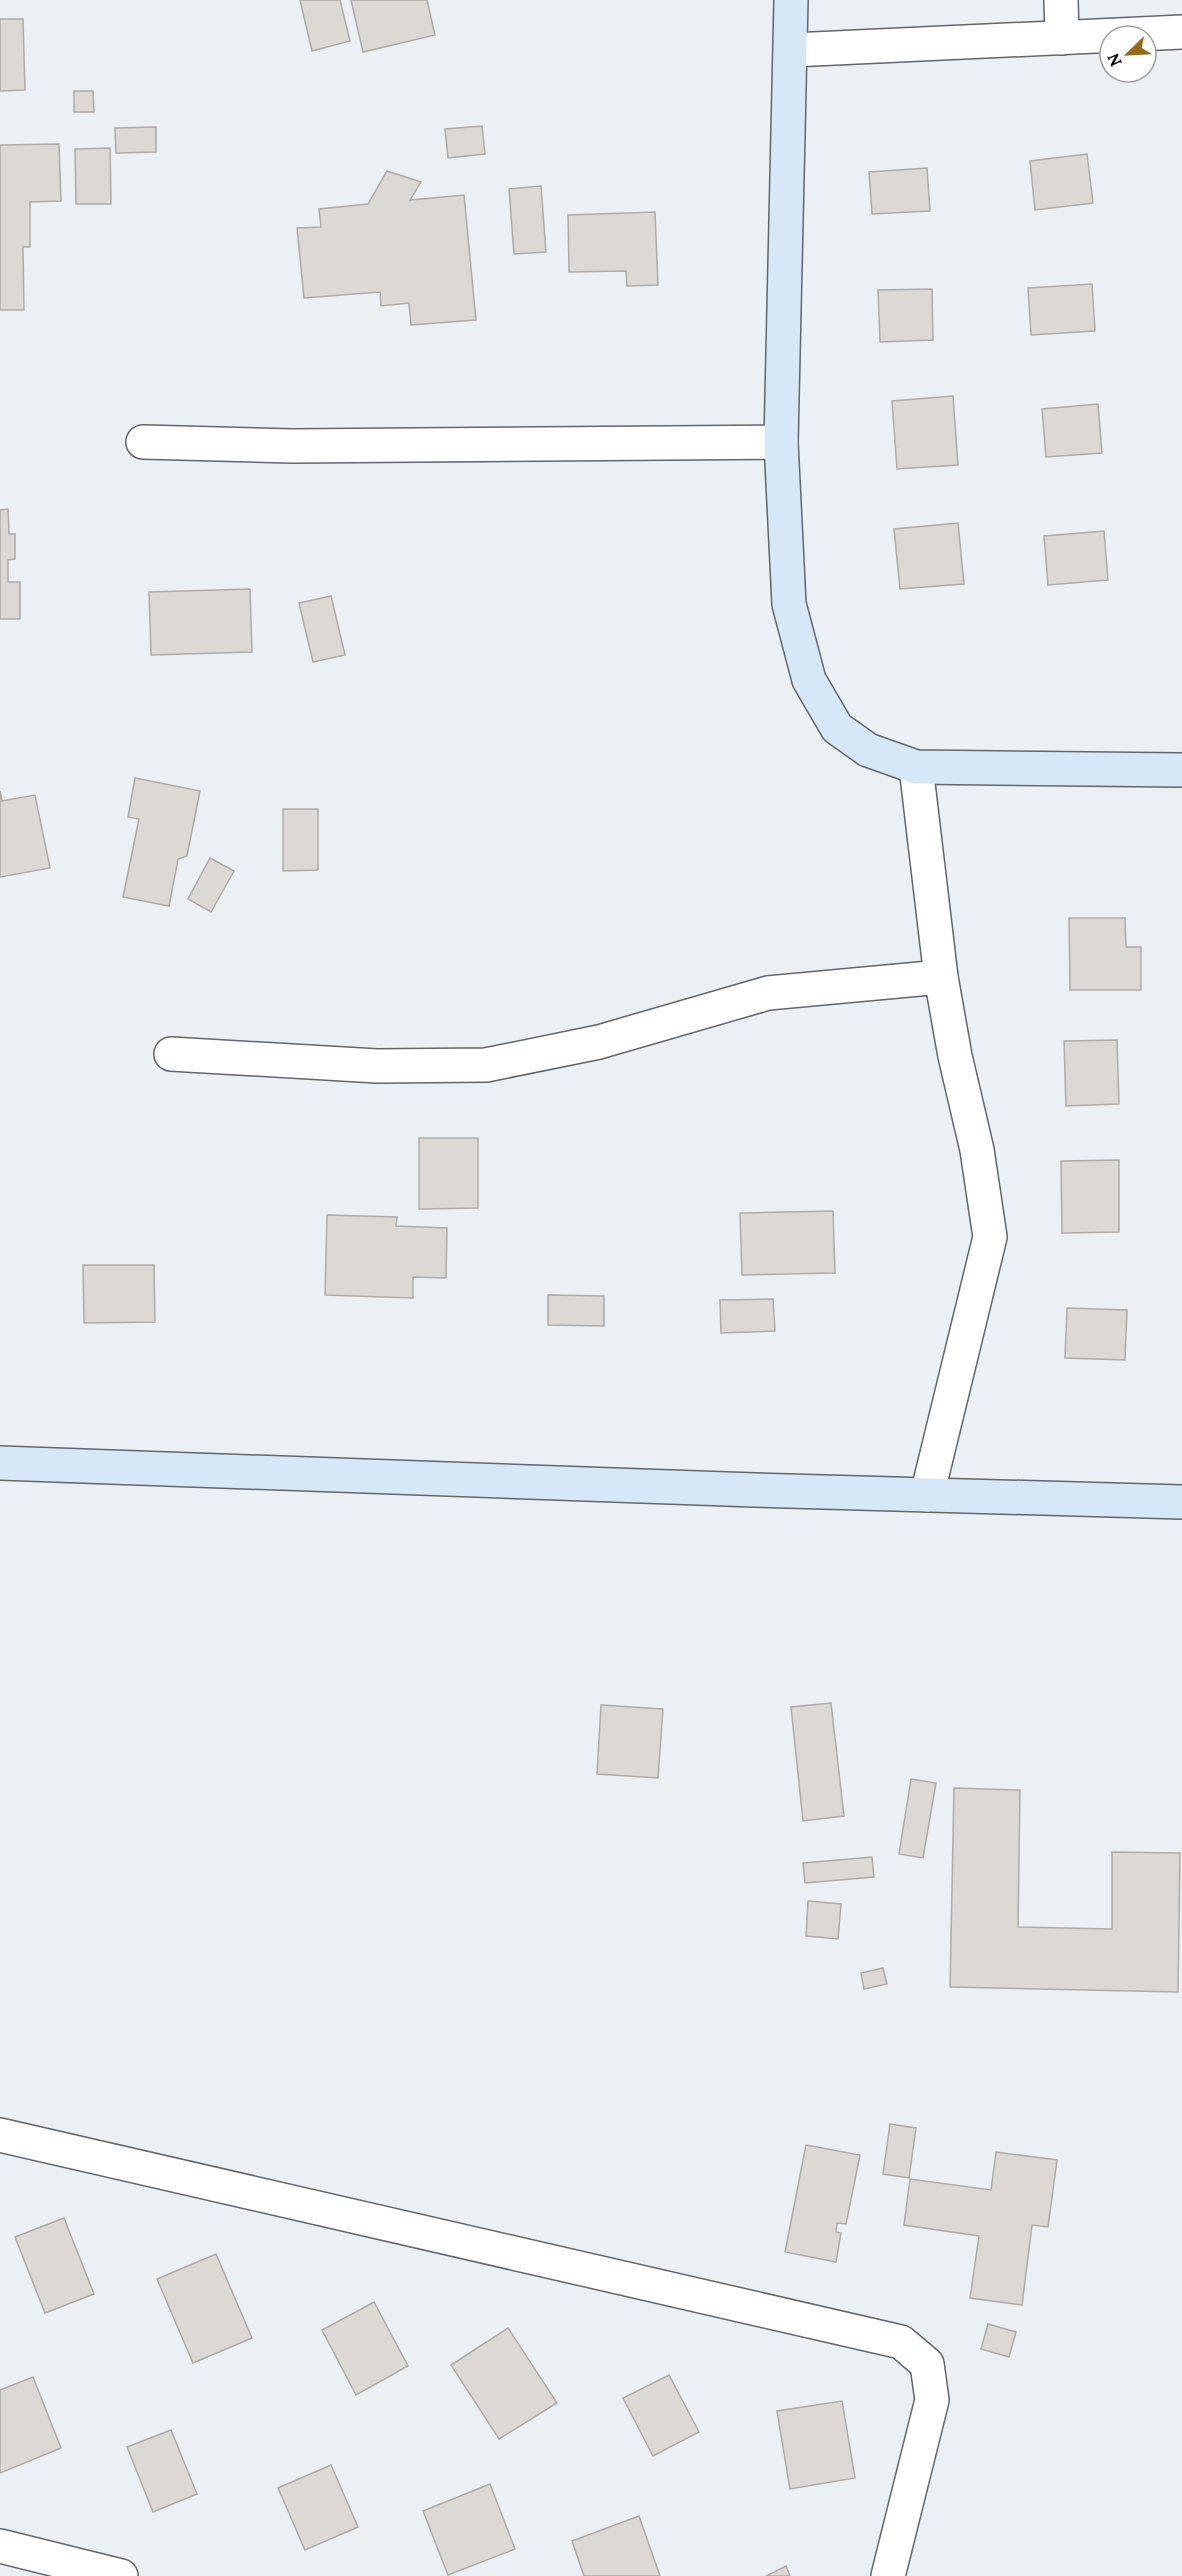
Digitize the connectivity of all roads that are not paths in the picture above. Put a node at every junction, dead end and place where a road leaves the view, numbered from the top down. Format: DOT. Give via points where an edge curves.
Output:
graph roads {
  1 [pos="791,0"];
  2 [pos="1061,0"];
  3 [pos="1182,32"];
  4 [pos="1062,38"];
  5 [pos="792,50"];
  6 [pos="143,442"];
  7 [pos="781,442"];
  8 [pos="916,767"];
  9 [pos="1182,770"];
  10 [pos="941,977"];
  11 [pos="171,1054"];
  12 [pos="0,1464"];
  13 [pos="927,1495"];
  14 [pos="1182,1502"];
  15 [pos="0,2135"];
  16 [pos="0,2546"];
  17 [pos="121,2576"];
  18 [pos="888,2576"];
  1 -- 5 [label="street"];
  2 -- 4 [label="street"];
  3 -- 4 [label="street"];
  4 -- 5 [label="street"];
  5 -- 7 [label="street"];
  6 -- 7 [label="street" via="303,446"];
  7 -- 8 [label="street" via="789,604 809,681 837,728 868,750"];
  8 -- 9 [label="street"];
  8 -- 10 [label="street"];
  10 -- 11 [label="street" via="768,993 599,1042 486,1065 377,1066"];
  10 -- 13 [label="street" via="977,1150 990,1237"];
  12 -- 13 [label="street"];
  13 -- 14 [label="street"];
  15 -- 18 [label="street" via="902,2342 927,2364 932,2400"];
  16 -- 17 [label="street"];
}
